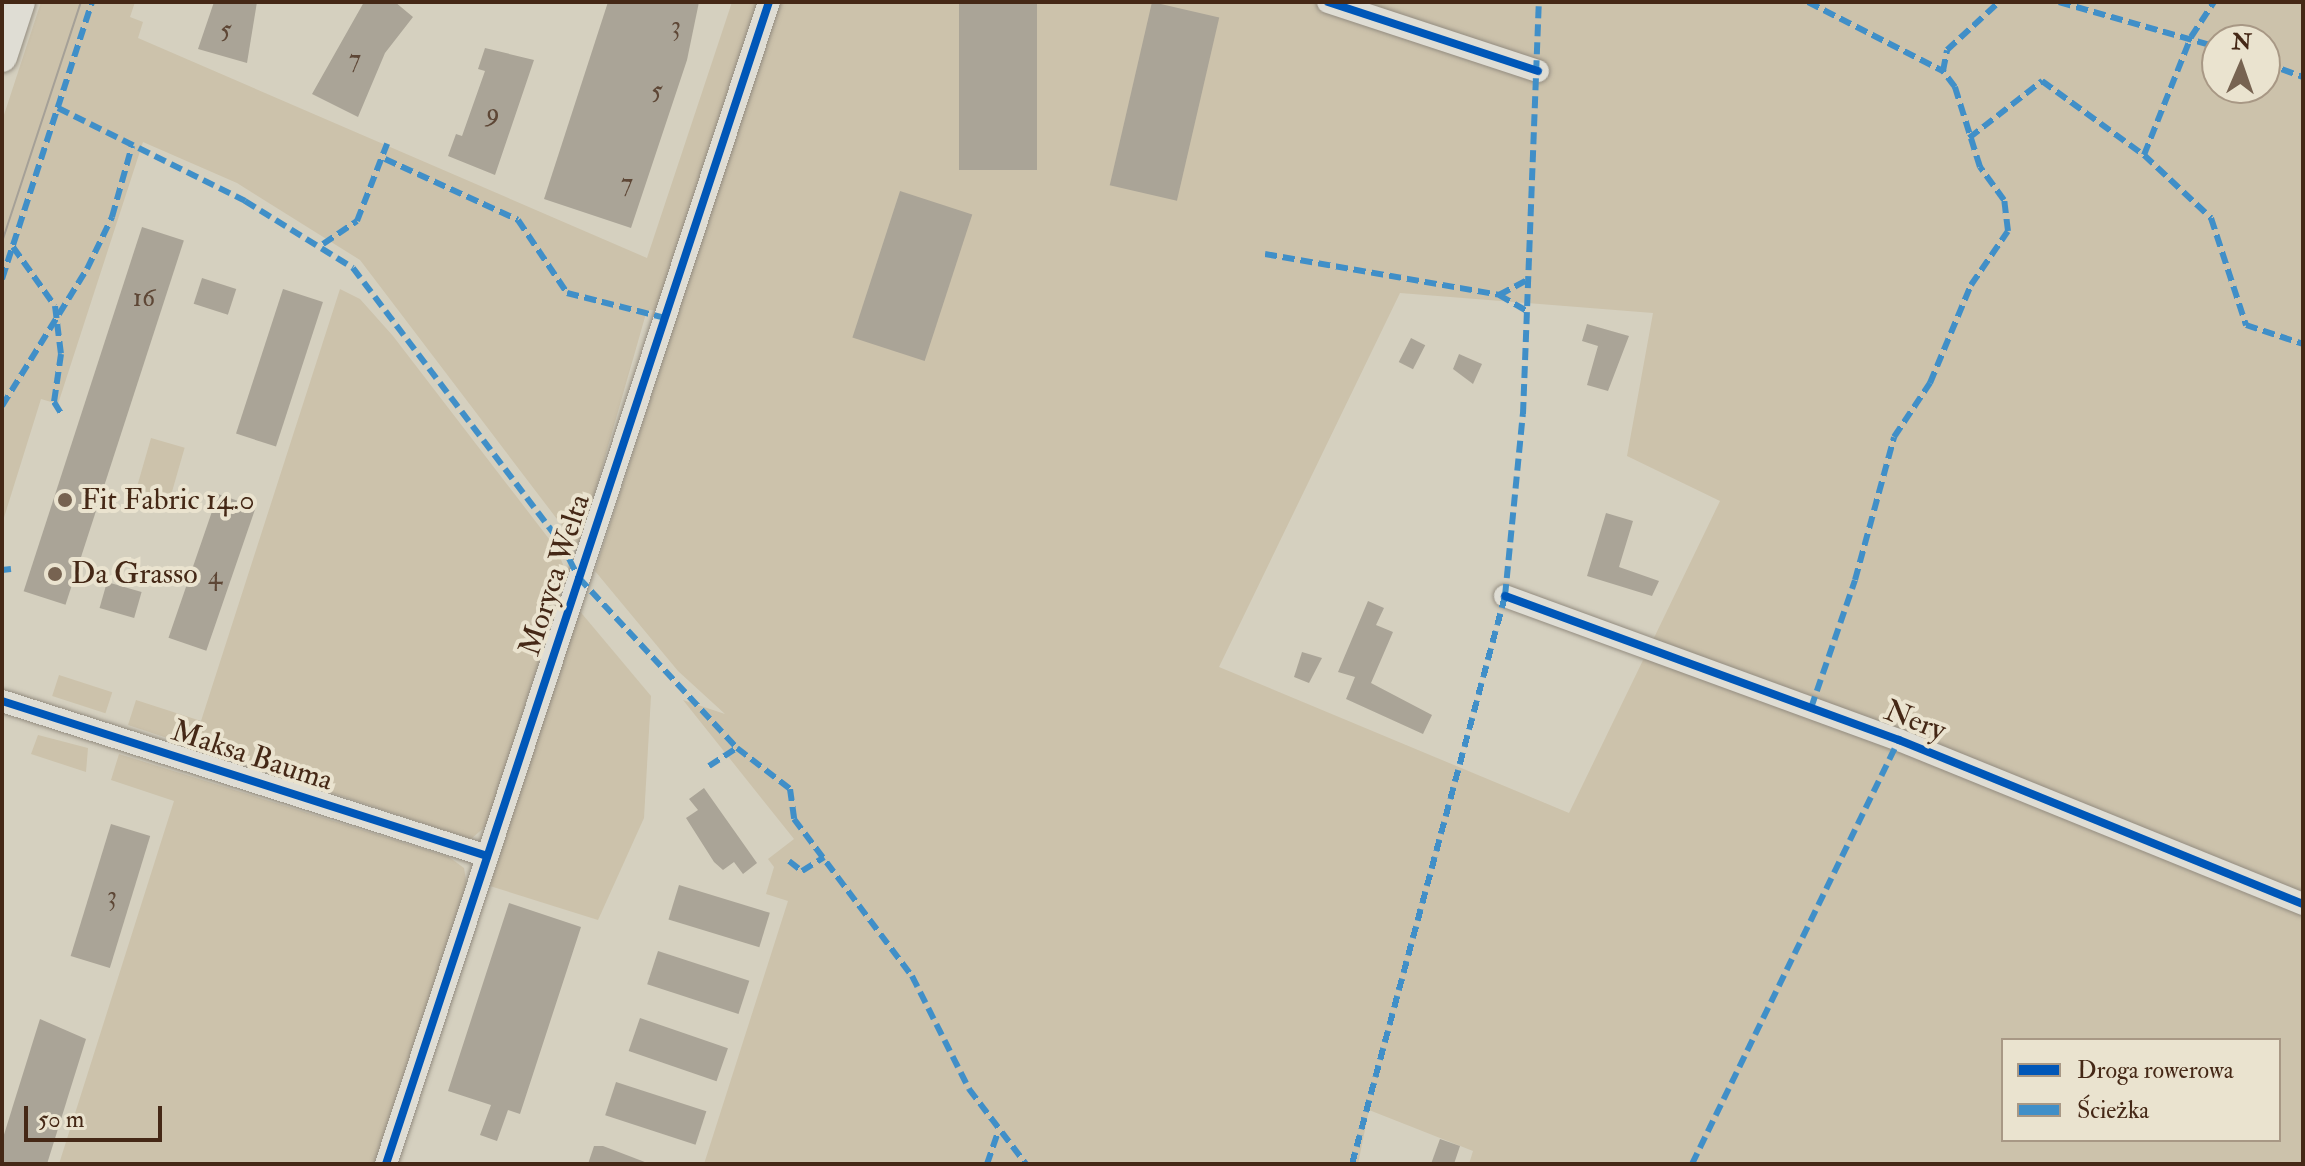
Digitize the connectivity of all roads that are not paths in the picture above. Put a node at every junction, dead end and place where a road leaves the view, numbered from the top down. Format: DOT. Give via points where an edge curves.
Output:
graph roads {
  1 [pos="20,2"];
  2 [pos="769,2"];
  3 [pos="1328,2"];
  4 [pos="2,57"];
  5 [pos="1538,71"];
  6 [pos="1505,596"];
  7 [pos="2,701"];
  8 [pos="487,856"];
  9 [pos="2303,904"];
  10 [pos="389,1163"];
  1 -- 4 [label="street"];
  2 -- 8 [label="street, Moryca Welta"];
  3 -- 5 [label="street"];
  6 -- 9 [label="street, Nery" via="1899,740"];
  7 -- 8 [label="street, Maksa Bauma"];
  8 -- 10 [label="street, Moryca Welta"];
}
